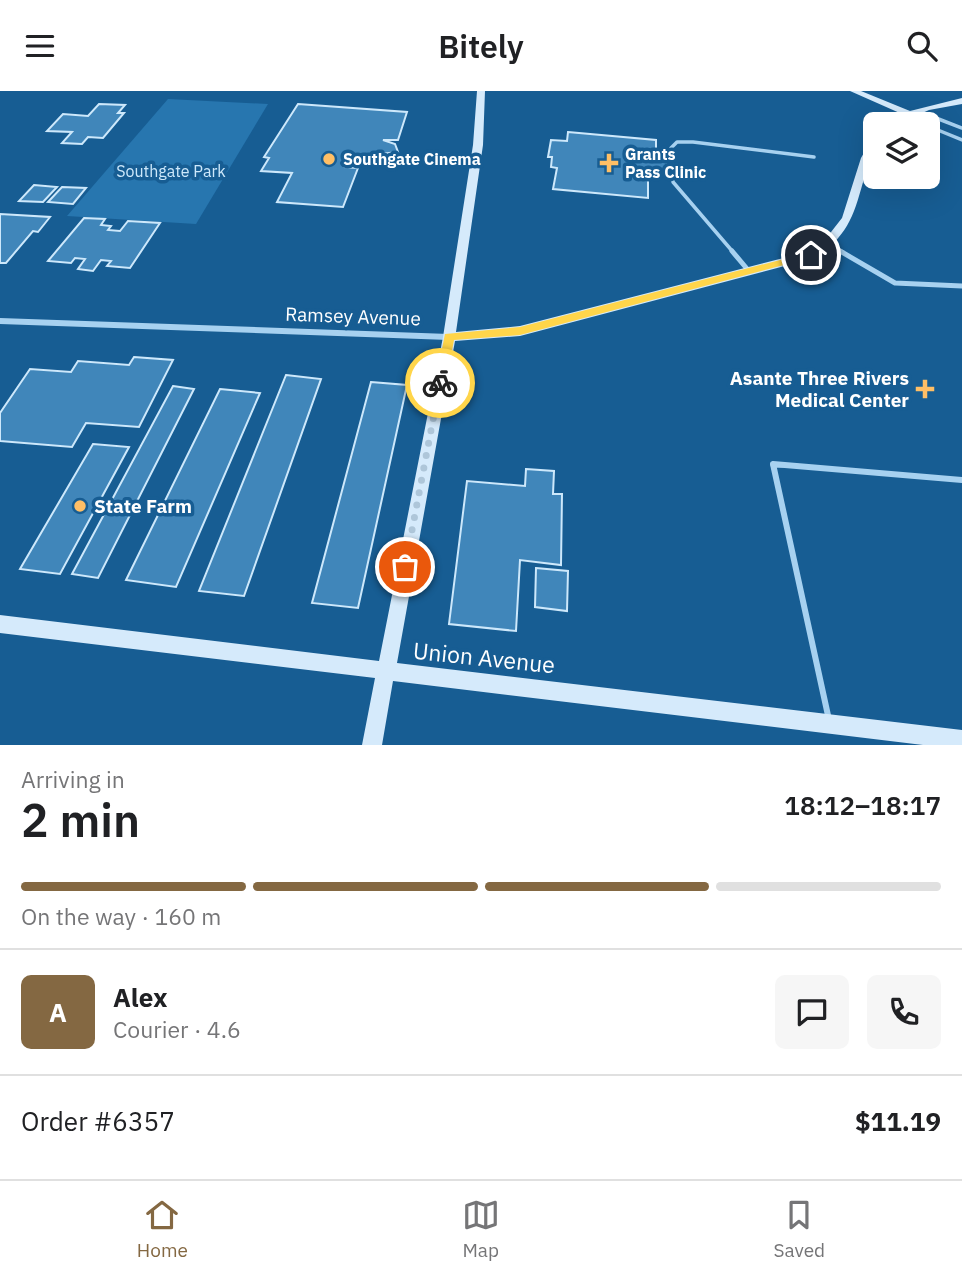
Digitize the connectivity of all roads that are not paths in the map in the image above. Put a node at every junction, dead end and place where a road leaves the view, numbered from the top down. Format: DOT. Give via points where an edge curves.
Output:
graph roads {
  1 [pos="481,91"];
  2 [pos="854,91"];
  3 [pos="962,101"];
  4 [pos="904,112"];
  5 [pos="917,112"];
  6 [pos="940,120"];
  7 [pos="962,128"];
  8 [pos="940,131"];
  9 [pos="962,140"];
  10 [pos="814,157"];
  11 [pos="863,167"];
  12 [pos="830,245"];
  13 [pos="748,270"];
  14 [pos="962,286"];
  15 [pos="0,321"];
  16 [pos="449,337"];
  17 [pos="962,480"];
  18 [pos="0,624"];
  19 [pos="385,670"];
  20 [pos="831,726"];
  21 [pos="962,740"];
  22 [pos="372,745"];
  1 -- 16 [label="street" via="478,145"];
  2 -- 4 [label="street"];
  3 -- 5 [label="street"];
  6 -- 7 [label="lane"];
  8 -- 9 [label="lane"];
  10 -- 13 [label="lane" via="693,142 677,142 671,148 673,182"];
  11 -- 12 [label="street" via="849,221"];
  12 -- 13 [label="street, Ramsey Avenue" via="811,255"];
  12 -- 14 [label="lane" via="895,283"];
  13 -- 16 [label="street, Ramsey Avenue" via="520,331"];
  15 -- 16 [label="street, Ramsey Avenue"];
  16 -- 19 [label="street"];
  17 -- 20 [label="lane" via="773,464"];
  18 -- 19 [label="street, Union Avenue"];
  19 -- 20 [label="street, Union Avenue"];
  19 -- 22 [label="street"];
  20 -- 21 [label="street, Union Avenue"];
}
